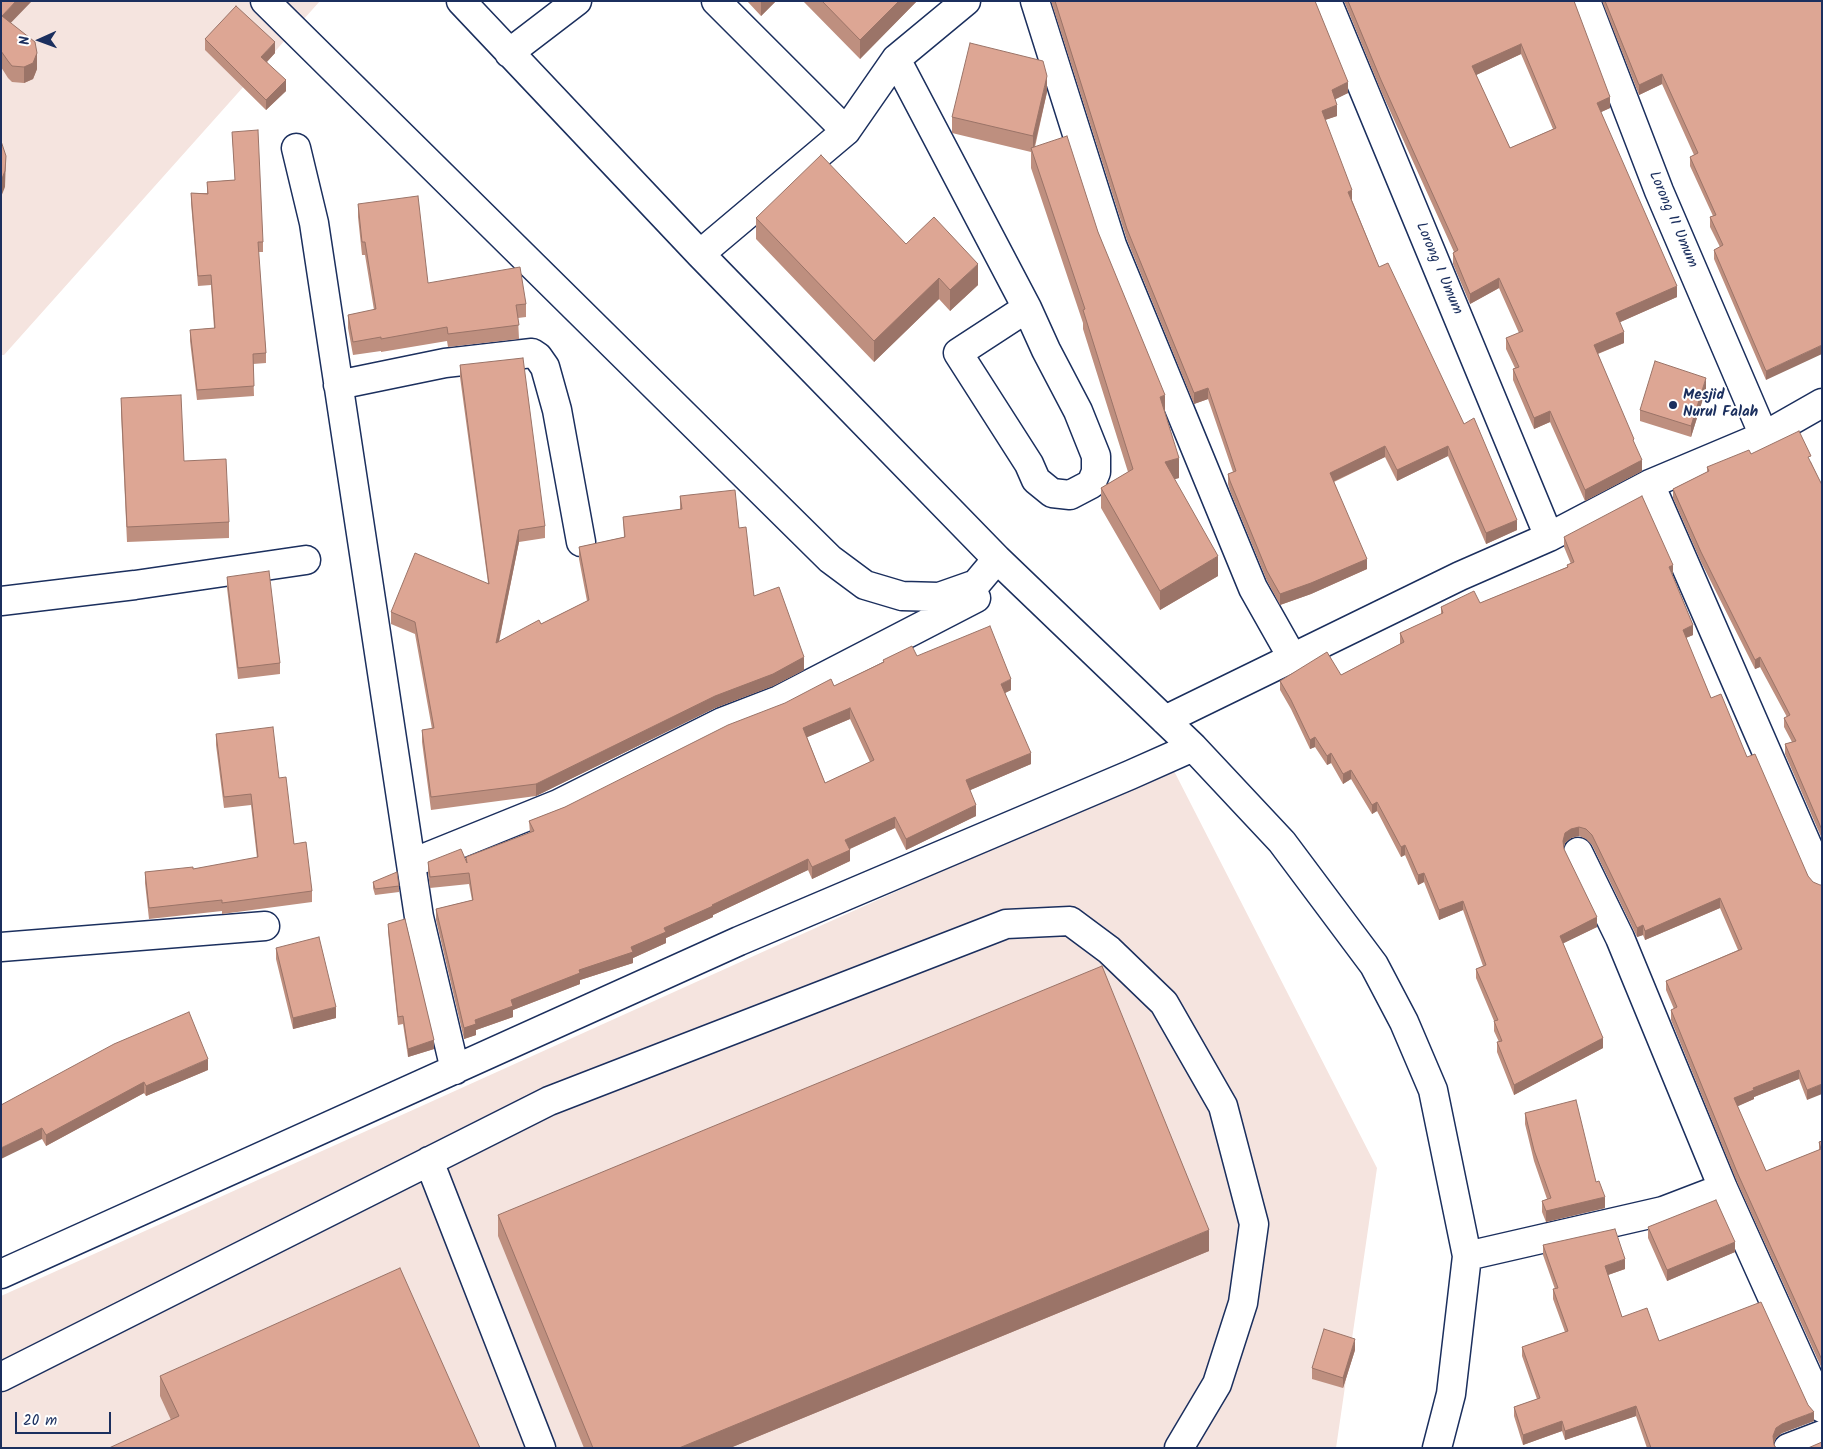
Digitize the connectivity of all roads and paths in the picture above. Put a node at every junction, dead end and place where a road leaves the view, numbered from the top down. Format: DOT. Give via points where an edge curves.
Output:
graph roads {
  1 [pos="265,1"];
  2 [pos="461,1"];
  3 [pos="577,1"];
  4 [pos="716,1"];
  5 [pos="966,1"];
  6 [pos="1035,1"];
  7 [pos="1327,1"];
  8 [pos="1586,1"];
  9 [pos="509,53"];
  10 [pos="896,59"];
  11 [pos="846,131"];
  12 [pos="296,148"];
  13 [pos="700,254"];
  14 [pos="1027,308"];
  15 [pos="338,385"];
  16 [pos="1822,403"];
  17 [pos="1764,436"];
  18 [pos="1650,484"];
  19 [pos="1549,537"];
  20 [pos="581,542"];
  21 [pos="997,559"];
  22 [pos="306,560"];
  23 [pos="1016,577"];
  24 [pos="1,601"];
  25 [pos="1292,657"];
  26 [pos="1166,720"];
  27 [pos="1193,747"];
  28 [pos="1578,852"];
  29 [pos="412,863"];
  30 [pos="1822,880"];
  31 [pos="266,926"];
  32 [pos="1,947"];
  33 [pos="455,1070"];
  34 [pos="429,1161"];
  35 [pos="1724,1188"];
  36 [pos="1467,1256"];
  37 [pos="1,1274"];
  38 [pos="1,1377"];
  39 [pos="1822,1408"];
  40 [pos="1822,1435"];
  41 [pos="1439,1446"];
  42 [pos="540,1448"];
  43 [pos="1180,1448"];
  44 [pos="1788,1448"];
  1 -- 21 [label="street" via="830,558 865,585 902,596 938,597 976,584"];
  2 -- 9 [label="street"];
  3 -- 9 [label="street"];
  4 -- 11 [label="street"];
  5 -- 10 [label="street"];
  6 -- 25 [label="street" via="1112,245 1254,588"];
  7 -- 19 [label="street, Lorong I Umum"];
  8 -- 17 [label="street, Lorong II Umum" via="1659,191"];
  9 -- 13 [label="street"];
  10 -- 11 [label="street"];
  10 -- 14 [label="street"];
  11 -- 13 [label="street"];
  12 -- 15 [label="street" via="314,223"];
  13 -- 21 [label="street"];
  14 -- 14 [label="street" via="1078,411 1096,456 1096,472 1091,484 1070,495 1052,493 1036,480 958,353"];
  15 -- 20 [label="street" via="445,363 532,353 545,367 557,410"];
  15 -- 29 [label="street"];
  16 -- 17 [label="street"];
  17 -- 18 [label="street"];
  18 -- 19 [label="street"];
  18 -- 30 [label="street"];
  19 -- 25 [label="street"];
  21 -- 23 [label="street"];
  22 -- 24 [label="street" via="135,586"];
  23 -- 26 [label="street"];
  23 -- 29 [label="street" via="779,700 722,722 558,804"];
  25 -- 26 [label="street"];
  26 -- 27 [label="street"];
  27 -- 33 [label="street" via="739,941"];
  27 -- 36 [label="street" via="1282,842 1374,965 1404,1022 1433,1090"];
  28 -- 35 [label="street" via="1620,938"];
  29 -- 33 [label="street" via="419,917"];
  31 -- 32 [label="street"];
  33 -- 37 [label="street"];
  34 -- 38 [label="street"];
  34 -- 42 [label="street"];
  34 -- 43 [label="street" via="549,1101 1006,924 1070,921 1109,950 1164,1003 1223,1106 1254,1224 1243,1303 1217,1384"];
  35 -- 36 [label="street" via="1663,1211"];
  35 -- 39 [label="street"];
  36 -- 41 [label="street" via="1451,1394"];
  40 -- 44 [label="street"];
}
